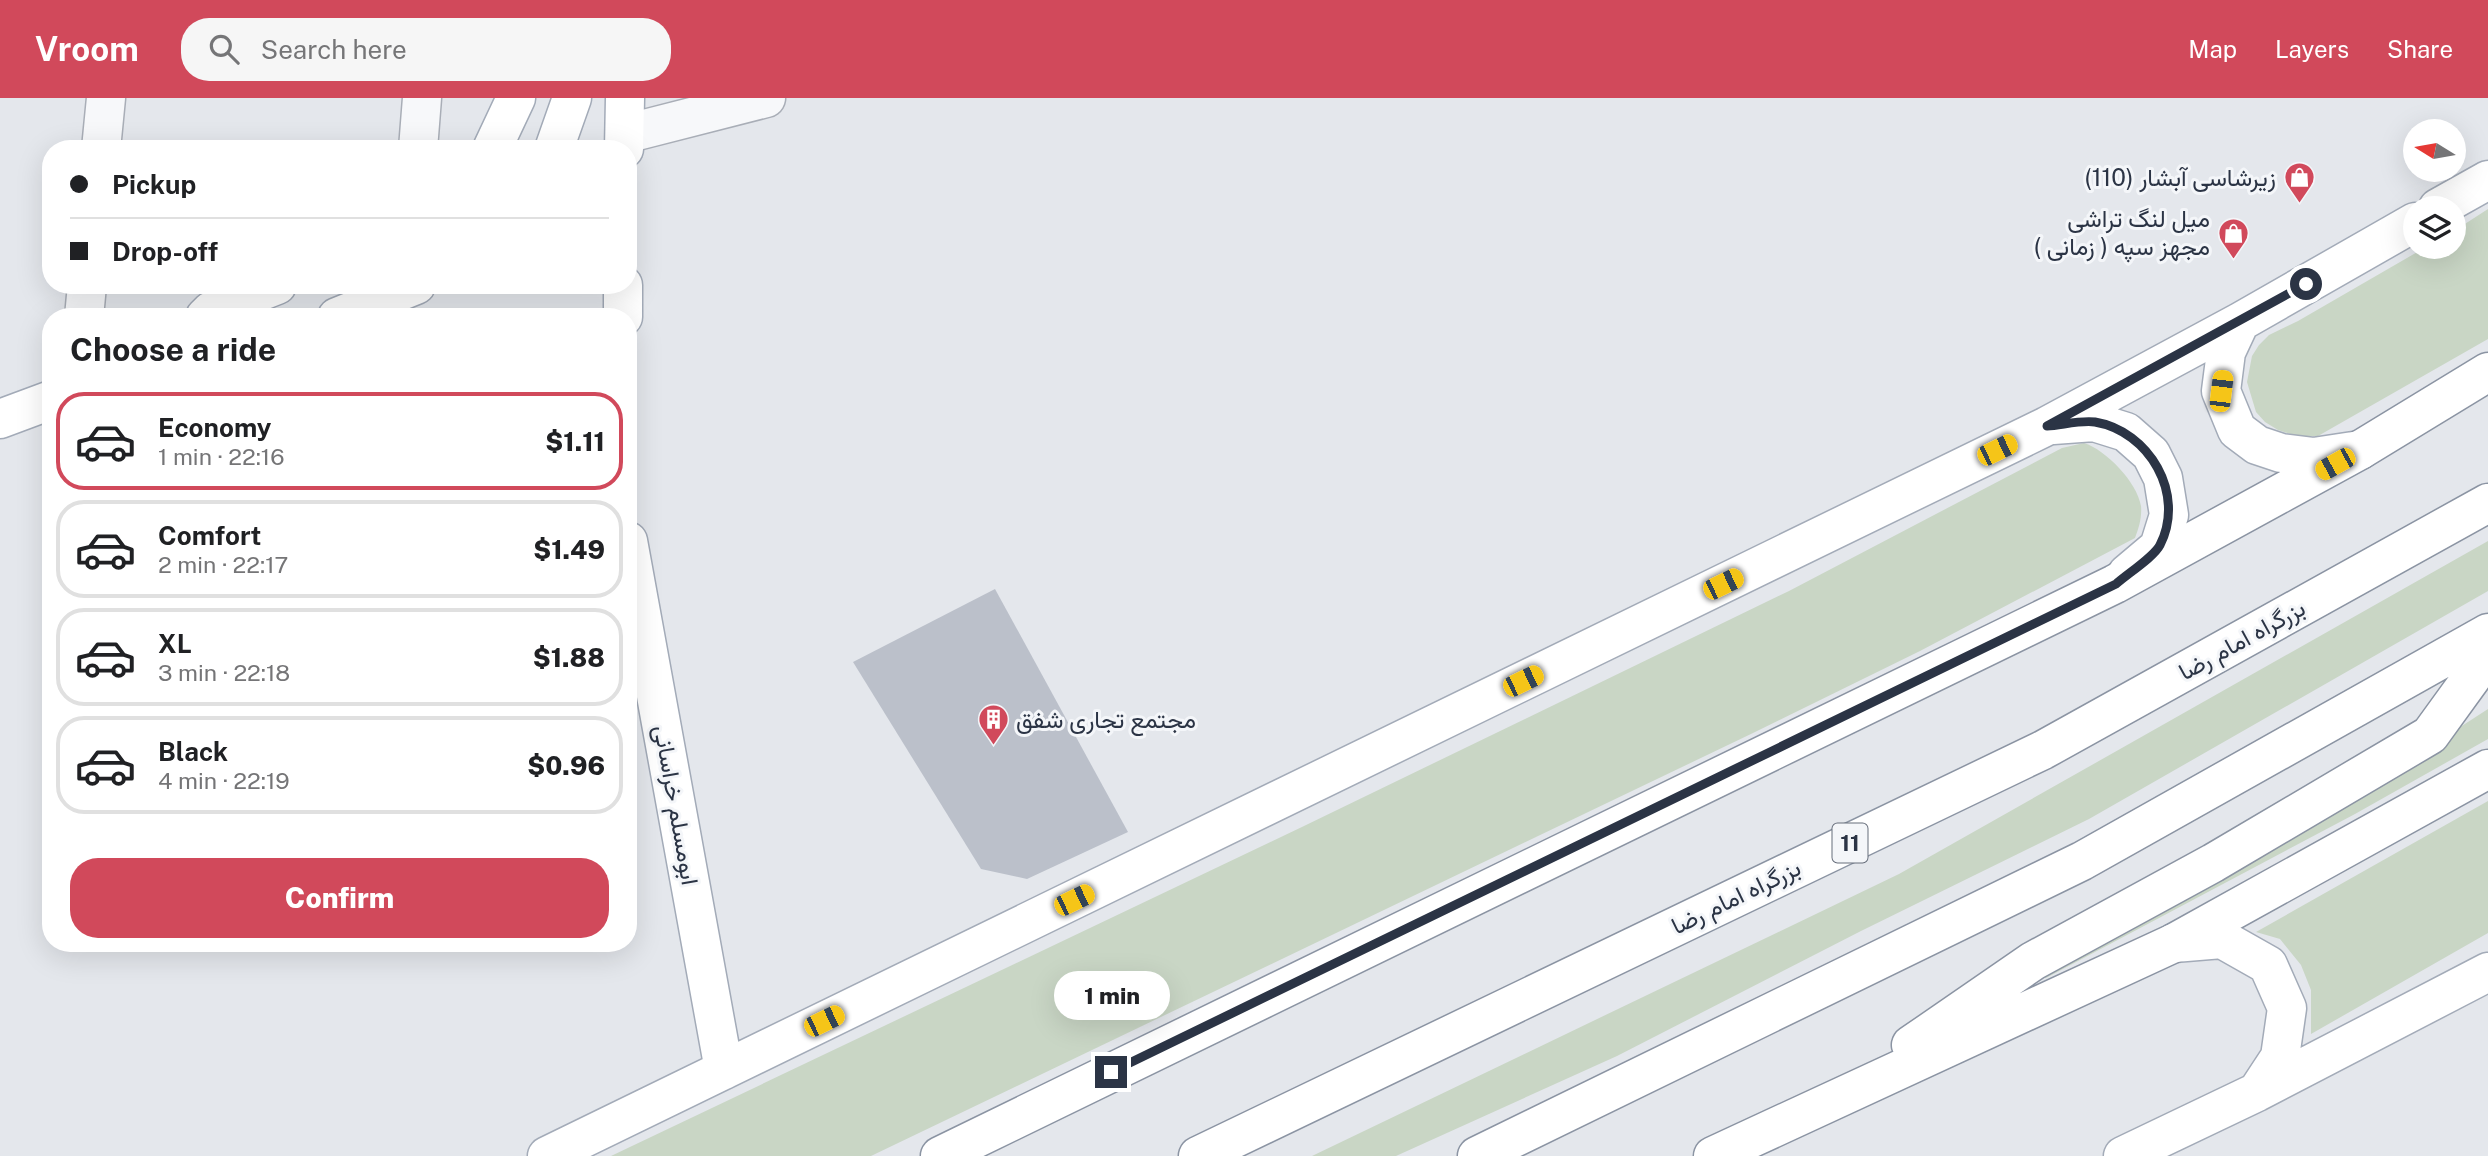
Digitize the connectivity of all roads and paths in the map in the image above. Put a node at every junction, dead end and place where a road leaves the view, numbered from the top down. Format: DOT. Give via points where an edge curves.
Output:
graph roads {
  1 [pos="106,98"];
  2 [pos="422,98"];
  3 [pos="572,98"];
  4 [pos="766,98"];
  5 [pos="516,100"];
  6 [pos="625,127"];
  7 [pos="102,140"];
  8 [pos="419,140"];
  9 [pos="496,140"];
  10 [pos="557,140"];
  11 [pos="2488,180"];
  12 [pos="2459,196"];
  13 [pos="2403,229"];
  14 [pos="255,294"];
  15 [pos="394,294"];
  16 [pos="219,308"];
  17 [pos="359,308"];
  18 [pos="2240,322"];
  19 [pos="2488,372"];
  20 [pos="2488,388"];
  21 [pos="42,403"];
  22 [pos="0,419"];
  23 [pos="2410,420"];
  24 [pos="2047,426"];
  25 [pos="2360,450"];
  26 [pos="2488,503"];
  27 [pos="2116,584"];
  28 [pos="637,591"];
  29 [pos="2488,633"];
  30 [pos="2488,655"];
  31 [pos="2488,769"];
  32 [pos="2174,943"];
  33 [pos="2488,972"];
  34 [pos="724,1070"];
  35 [pos="2257,1092"];
  36 [pos="1816,1109"];
  37 [pos="547,1156"];
  38 [pos="940,1156"];
  39 [pos="1198,1156"];
  40 [pos="1476,1156"];
  41 [pos="1713,1156"];
  42 [pos="2123,1156"];
  1 -- 7 [label="street"];
  2 -- 8 [label="street"];
  3 -- 10 [label="main road"];
  4 -- 6 [label="street"];
  5 -- 9 [label="main road"];
  11 -- 12 [label="main road"];
  13 -- 18 [label="main road"];
  14 -- 16 [label="main road"];
  15 -- 17 [label="main road"];
  18 -- 24 [label="main road"];
  18 -- 25 [label="main road" via="2226,352 2221,391 2237,430 2258,446 2281,453 2314,457"];
  19 -- 23 [label="main road"];
  20 -- 23 [label="main road"];
  21 -- 22 [label="main road"];
  23 -- 25 [label="main road"];
  24 -- 27 [label="main road" via="2094,422 2126,432 2151,454 2163,478 2169,515 2159,547"];
  24 -- 34 [label="main road"];
  25 -- 27 [label="main road"];
  26 -- 39 [label="main road, بزرگراه امام رضا / 11" via="2043,750"];
  27 -- 38 [label="main road"];
  28 -- 34 [label="main road, ابومسلم خراسانی"];
  29 -- 40 [label="main road" via="2082,861"];
  30 -- 36 [label="main road" via="2430,735 2213,863 2033,961"];
  31 -- 32 [label="main road"];
  32 -- 35 [label="main road" via="2221,939 2268,965 2287,1008 2280,1057"];
  32 -- 36 [label="main road"];
  33 -- 35 [label="main road"];
  34 -- 37 [label="main road"];
  35 -- 42 [label="main road"];
  36 -- 41 [label="main road"];
}
